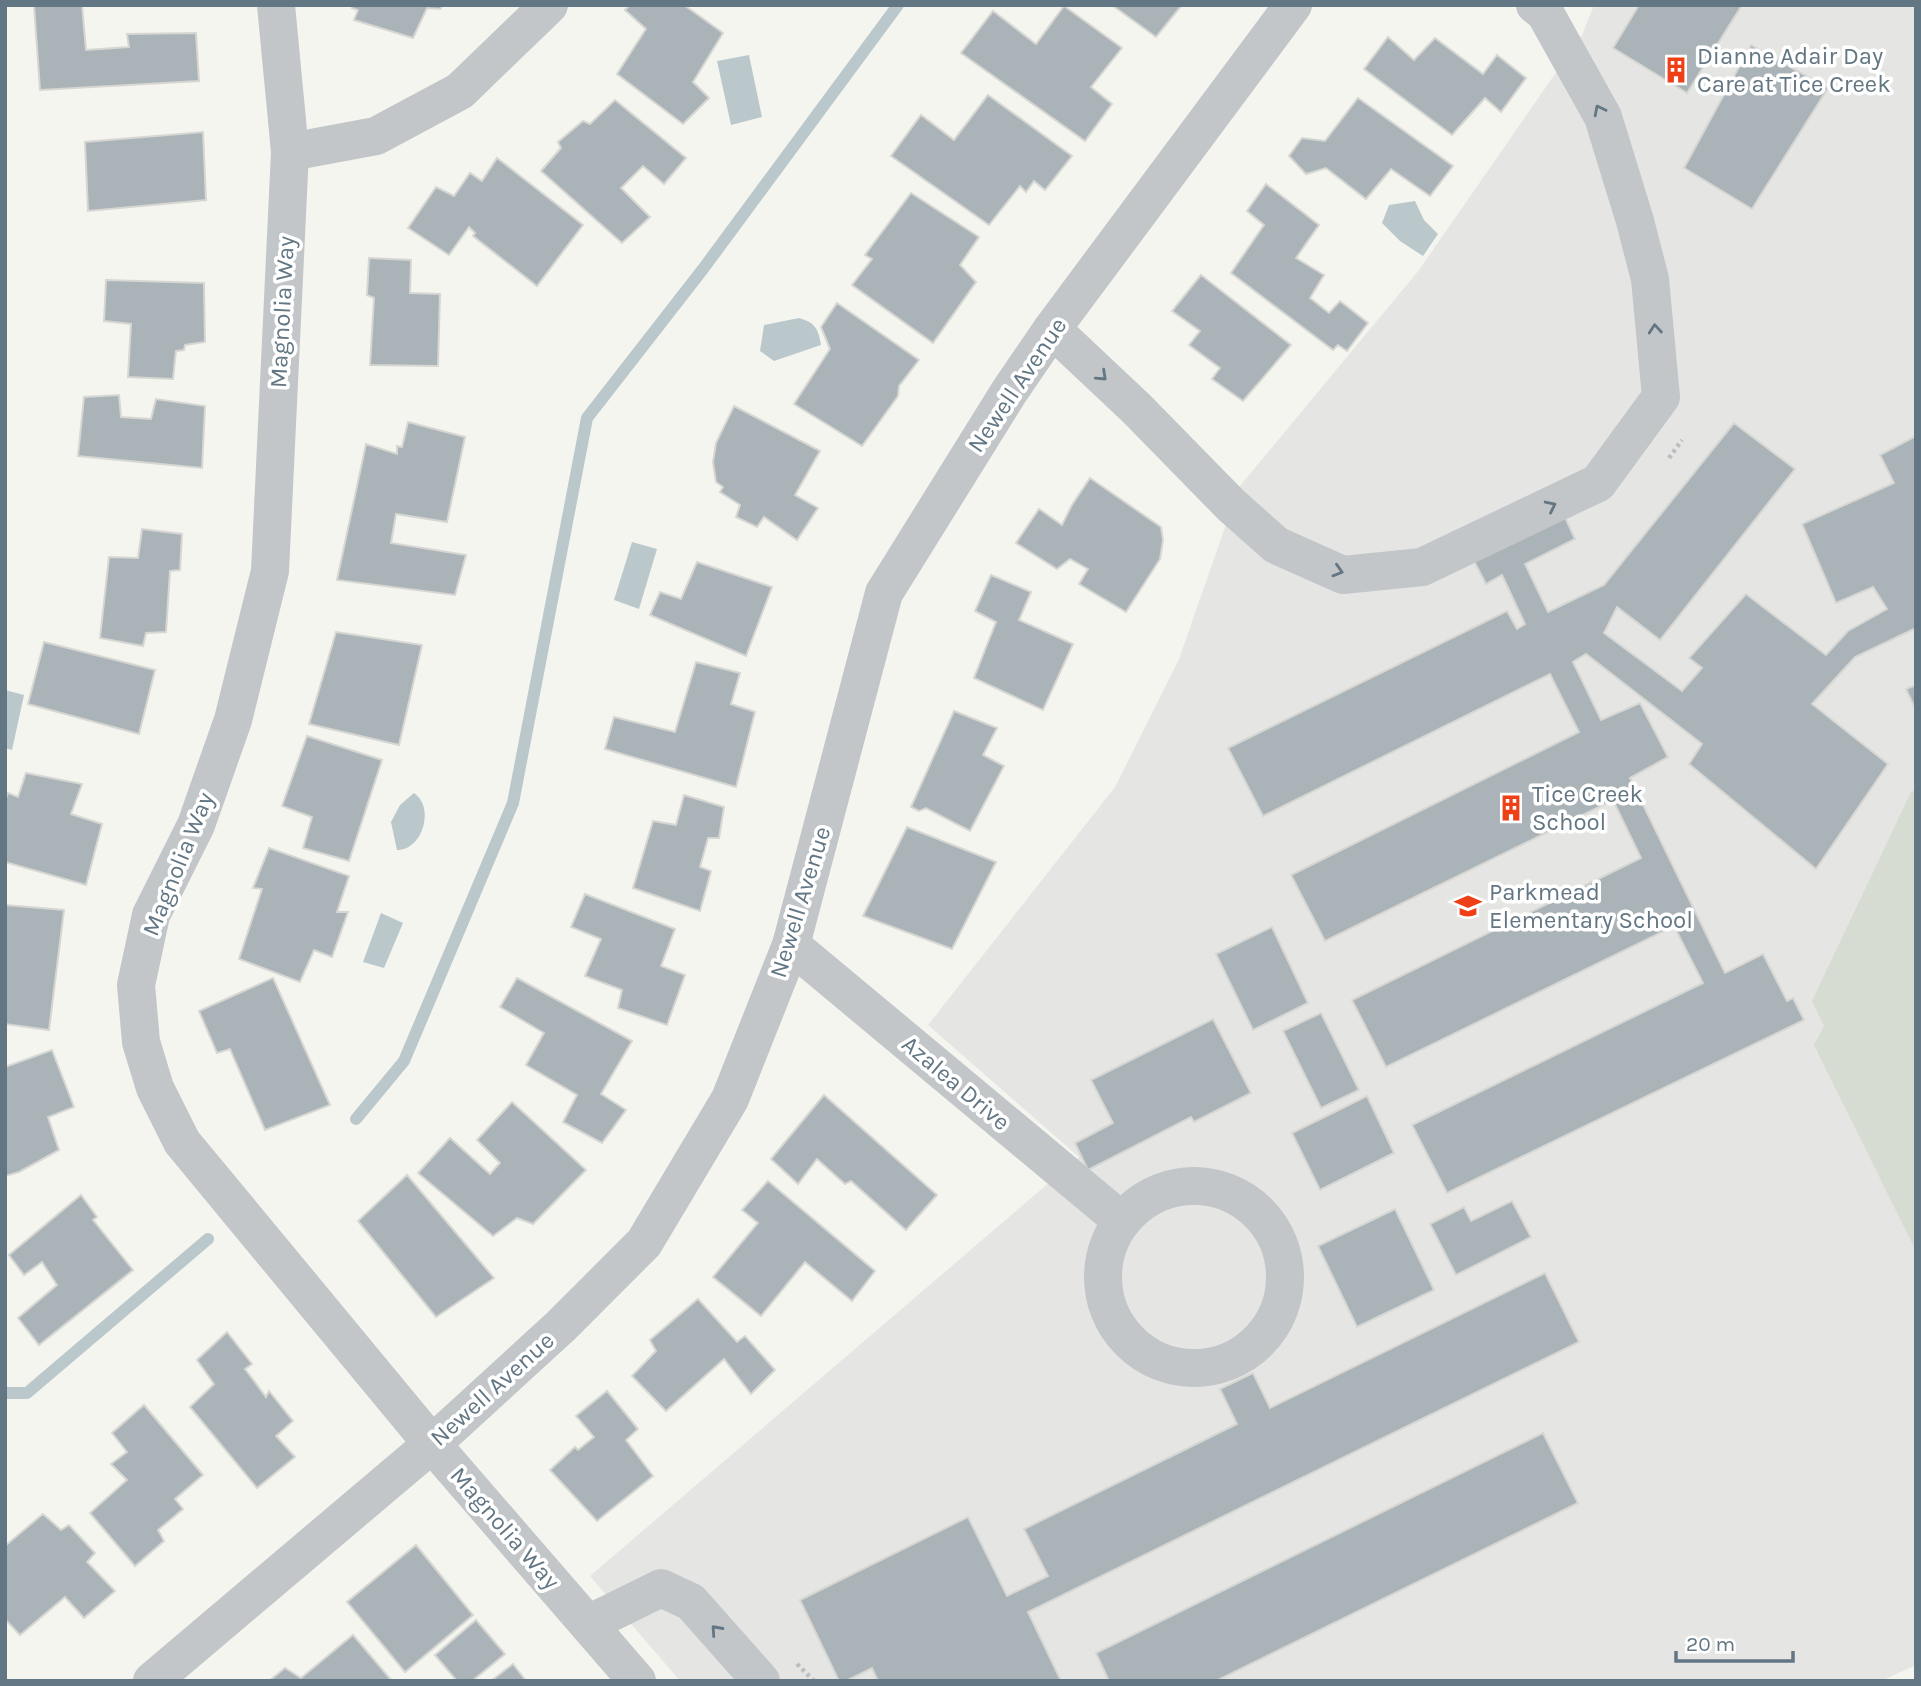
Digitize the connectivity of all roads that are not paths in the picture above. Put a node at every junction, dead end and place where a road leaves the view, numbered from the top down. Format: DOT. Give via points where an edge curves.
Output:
graph roads {
  1 [pos="276,5"];
  2 [pos="549,5"];
  3 [pos="1293,5"];
  4 [pos="1535,5"];
  5 [pos="290,152"];
  6 [pos="1052,329"];
  7 [pos="792,945"];
  8 [pos="1122,1221"];
  9 [pos="432,1444"];
  10 [pos="589,1624"];
  11 [pos="152,1681"];
  12 [pos="637,1681"];
  13 [pos="761,1681"];
  1 -- 5 [label="street, Magnolia Way"];
  2 -- 5 [label="street" via="460,91 376,136"];
  3 -- 6 [label="street, Newell Avenue"];
  6 -- 4 [label="street, one-way" via="1276,545 1343,575 1422,567 1598,483 1661,397 1650,279 1603,117 1545,13"];
  5 -- 9 [label="street, Magnolia Way" via="270,571 233,720 196,825 151,915 136,985 141,1042 155,1088 182,1142"];
  6 -- 7 [label="street, Newell Avenue" via="884,593"];
  7 -- 8 [label="street, Azalea Drive"];
  7 -- 9 [label="street, Newell Avenue" via="730,1099 644,1243"];
  8 -- 8 [label="street" via="1104,1261 1103,1290 1112,1317 1129,1340 1152,1358 1179,1367 1208,1367 1236,1358 1259,1341 1278,1315 1286,1284 1283,1254 1270,1225 1248,1202 1219,1189 1188,1186 1143,1201"];
  9 -- 10 [label="street, Magnolia Way"];
  9 -- 11 [label="street, Newell Avenue"];
  10 -- 12 [label="street, Magnolia Way"];
  13 -- 10 [label="street, one-way" via="691,1602 661,1588"];
}
